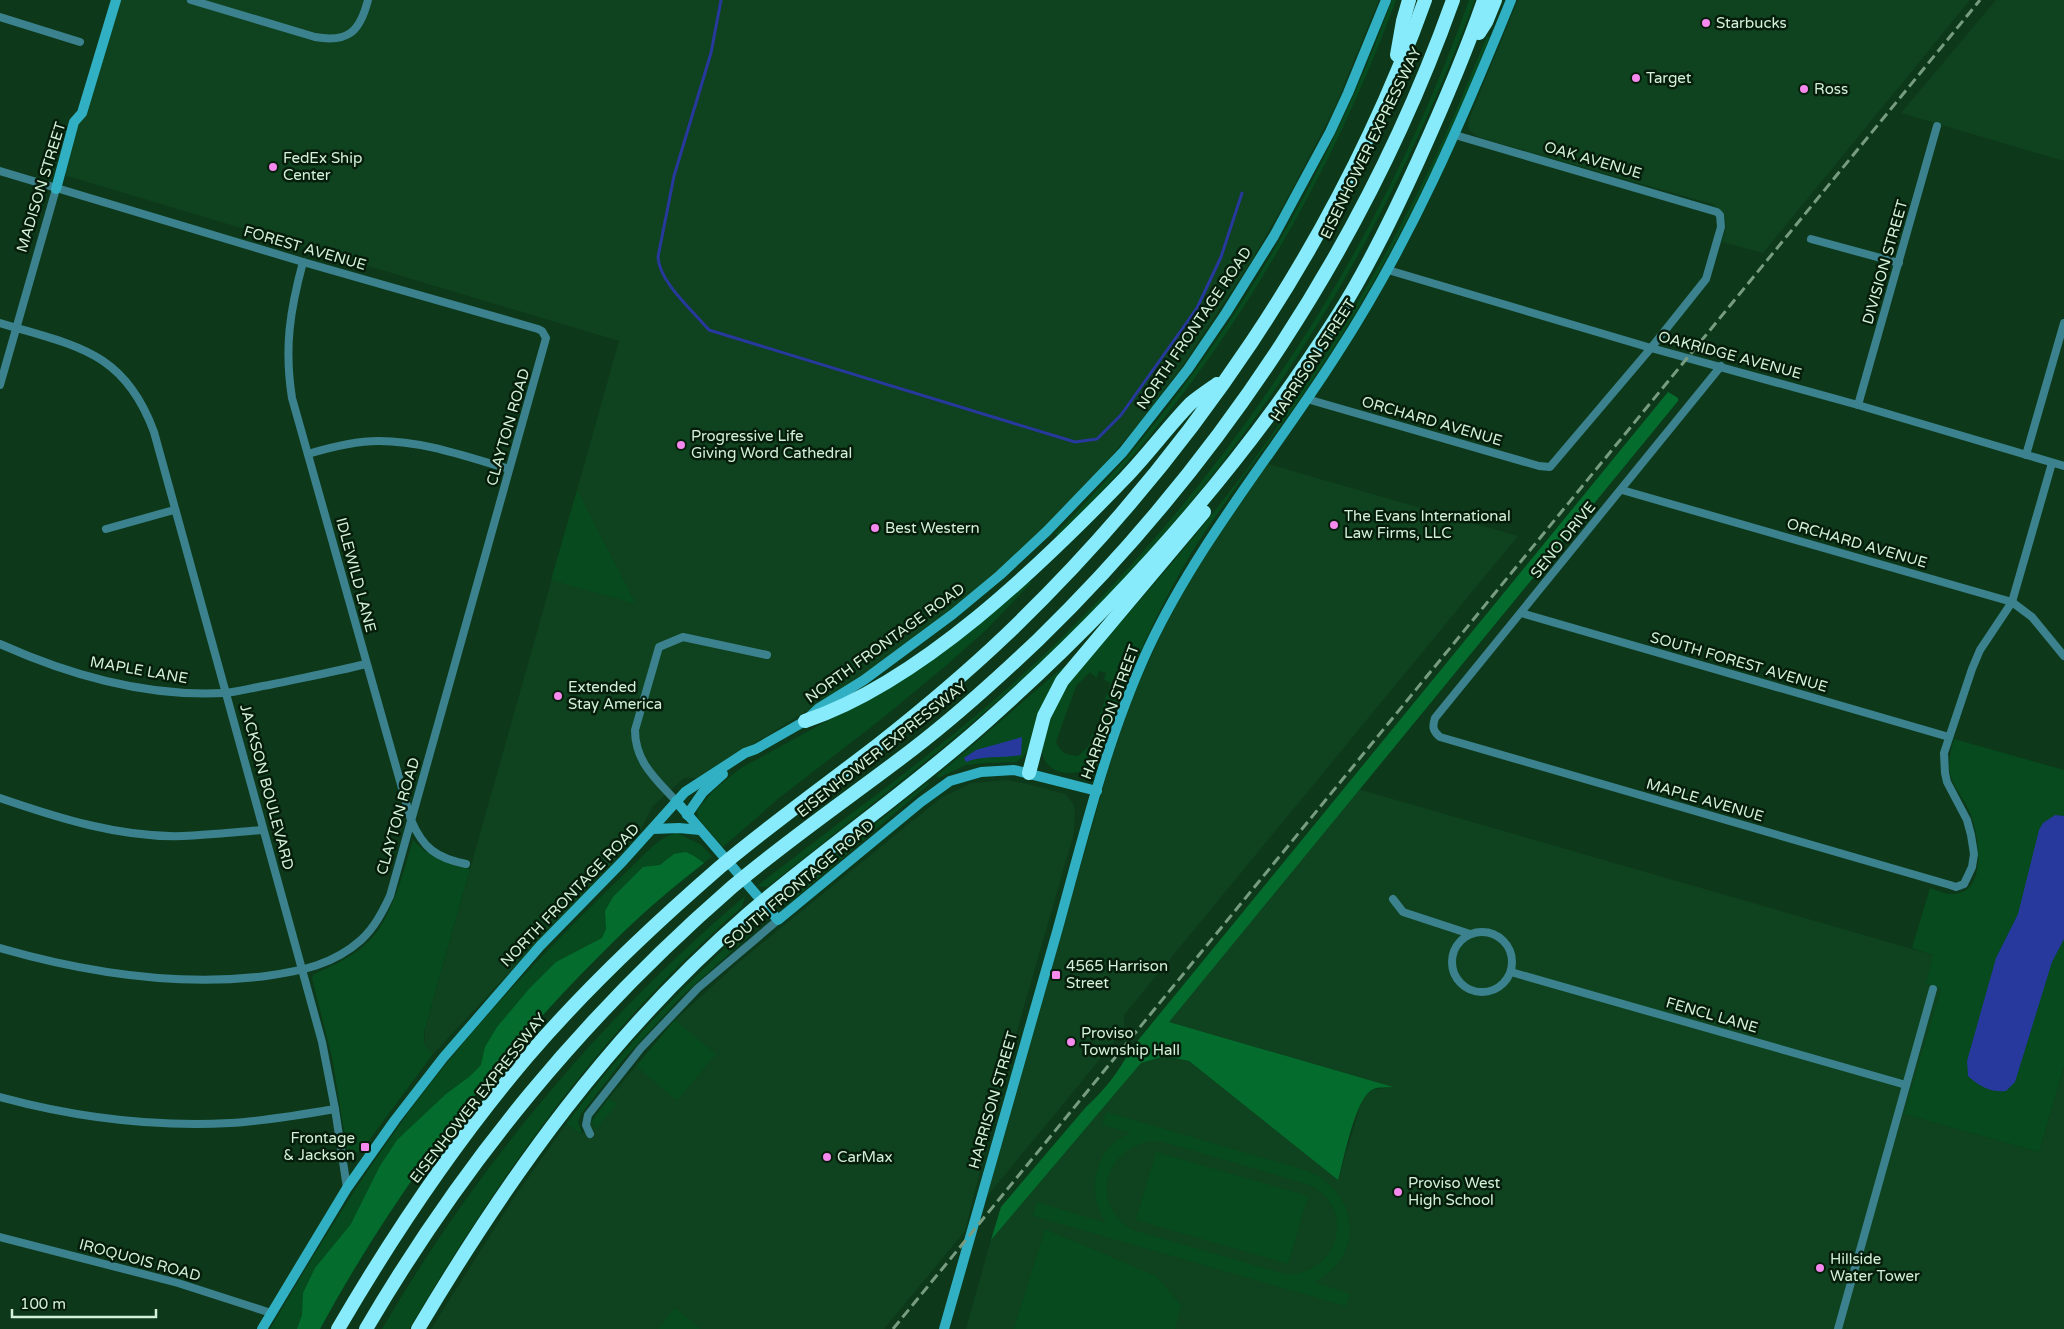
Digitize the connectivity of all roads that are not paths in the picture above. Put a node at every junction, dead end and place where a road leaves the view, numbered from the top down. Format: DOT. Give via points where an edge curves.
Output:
graph roads {
  1 [pos="116,0"];
  2 [pos="191,0"];
  3 [pos="368,0"];
  4 [pos="1386,0"];
  5 [pos="1409,0"];
  6 [pos="1425,0"];
  7 [pos="1453,0"];
  8 [pos="1484,0"];
  9 [pos="1495,0"];
  10 [pos="1511,0"];
  11 [pos="0,17"];
  12 [pos="80,42"];
  13 [pos="1466,52"];
  14 [pos="1394,78"];
  15 [pos="1937,126"];
  16 [pos="1456,135"];
  17 [pos="0,171"];
  18 [pos="56,189"];
  19 [pos="1811,239"];
  20 [pos="303,262"];
  21 [pos="1900,263"];
  22 [pos="1388,270"];
  23 [pos="0,323"];
  24 [pos="2064,323"];
  25 [pos="16,328"];
  26 [pos="545,334"];
  27 [pos="1651,348"];
  28 [pos="1721,366"];
  29 [pos="1230,374"];
  30 [pos="0,384"];
  31 [pos="1307,399"];
  32 [pos="1858,405"];
  33 [pos="308,454"];
  34 [pos="2026,455"];
  35 [pos="2052,463"];
  36 [pos="2064,466"];
  37 [pos="510,469"];
  38 [pos="1228,469"];
  39 [pos="1622,490"];
  40 [pos="174,510"];
  41 [pos="106,529"];
  42 [pos="2012,602"];
  43 [pos="1521,613"];
  44 [pos="0,644"];
  45 [pos="767,656"];
  46 [pos="2064,656"];
  47 [pos="366,664"];
  48 [pos="226,693"];
  49 [pos="805,721"];
  50 [pos="1434,732"];
  51 [pos="1949,737"];
  52 [pos="756,749"];
  53 [pos="1029,773"];
  54 [pos="1097,791"];
  55 [pos="0,798"];
  56 [pos="676,801"];
  57 [pos="687,815"];
  58 [pos="411,820"];
  59 [pos="653,829"];
  60 [pos="263,830"];
  61 [pos="700,830"];
  62 [pos="466,864"];
  63 [pos="1393,899"];
  64 [pos="778,920"];
  65 [pos="1470,934"];
  66 [pos="0,948"];
  67 [pos="302,971"];
  68 [pos="1511,972"];
  69 [pos="1932,989"];
  70 [pos="1906,1085"];
  71 [pos="0,1097"];
  72 [pos="335,1109"];
  73 [pos="590,1134"];
  74 [pos="346,1188"];
  75 [pos="0,1237"];
  76 [pos="271,1313"];
  77 [pos="262,1329"];
  78 [pos="338,1329"];
  79 [pos="366,1329"];
  80 [pos="418,1329"];
  81 [pos="944,1329"];
  82 [pos="1838,1329"];
  1 -- 18 [label="main road, MADISON STREET" via="82,113 74,122"];
  2 -- 3 [label="street" via="335,40 344,38 358,26"];
  4 -- 49 [label="main road, NORTH FRONTAGE ROAD" via="1337,116 1274,236 1226,313 1151,418 1085,493 1000,575 916,642"];
  5 -- 14 [label="highway"];
  6 -- 14 [label="highway, EISENHOWER EXPRESSWAY"];
  7 -- 79 [label="highway, EISENHOWER EXPRESSWAY" via="1394,140 1328,268 1258,378 1186,476 1073,604 994,680 916,747 735,885 642,970 574,1040 453,1192"];
  8 -- 13 [label="highway"];
  9 -- 13 [label="highway" via="1486,22"];
  10 -- 16 [label="main road, HARRISON STREET"];
  11 -- 12 [label="street"];
  13 -- 38 [label="highway" via="1390,222 1348,296 1288,390"];
  14 -- 29 [label="highway, EISENHOWER EXPRESSWAY" via="1333,206"];
  15 -- 21 [label="street, DIVISION STREET"];
  16 -- 22 [label="main road, HARRISON STREET"];
  16 -- 27 [label="street, OAK AVENUE" via="1709,208 1720,215 1721,227 1706,279"];
  17 -- 18 [label="street, FOREST AVENUE"];
  18 -- 20 [label="street, FOREST AVENUE"];
  18 -- 25 [label="street, MADISON STREET"];
  19 -- 21 [label="street"];
  20 -- 26 [label="street, FOREST AVENUE" via="538,329"];
  20 -- 33 [label="street, IDLEWILD LANE" via="290,314 287,363 292,398"];
  21 -- 32 [label="street, DIVISION STREET"];
  22 -- 27 [label="street, OAKRIDGE AVENUE"];
  22 -- 31 [label="main road, HARRISON STREET"];
  23 -- 25 [label="street, JACKSON BOULEVARD"];
  24 -- 34 [label="street"];
  25 -- 30 [label="street, MADISON STREET"];
  25 -- 40 [label="street, JACKSON BOULEVARD" via="84,350 114,368 125,380 147,412"];
  26 -- 37 [label="street, CLAYTON ROAD" via="546,343"];
  27 -- 28 [label="street, OAKRIDGE AVENUE"];
  27 -- 31 [label="street, ORCHARD AVENUE" via="1550,467"];
  28 -- 32 [label="street, OAKRIDGE AVENUE"];
  28 -- 39 [label="street, SENO DRIVE"];
  29 -- 49 [label="highway" via="1192,403 1132,471 1054,549 953,636 858,698"];
  29 -- 78 [label="highway, EISENHOWER EXPRESSWAY" via="1139,493 1094,545 1009,632 931,702 720,867 628,950 561,1018 461,1140 424,1191"];
  31 -- 54 [label="main road, HARRISON STREET" via="1222,518 1180,586 1129,695"];
  32 -- 34 [label="street, OAKRIDGE AVENUE"];
  33 -- 37 [label="street" via="338,445 394,441 434,447"];
  33 -- 47 [label="street, IDLEWILD LANE"];
  34 -- 35 [label="street, OAKRIDGE AVENUE"];
  35 -- 36 [label="street, OAKRIDGE AVENUE"];
  35 -- 42 [label="street"];
  37 -- 58 [label="street, CLAYTON ROAD"];
  38 -- 53 [label="highway" via="1220,492 1062,681 1044,716"];
  38 -- 80 [label="highway" via="1114,601 1039,674 984,724 775,891 672,984 600,1064 562,1113 497,1204"];
  39 -- 42 [label="street, ORCHARD AVENUE"];
  39 -- 43 [label="street, SENO DRIVE"];
  40 -- 41 [label="street"];
  40 -- 48 [label="street, JACKSON BOULEVARD"];
  42 -- 46 [label="street, ORCHARD AVENUE" via="2043,628"];
  42 -- 51 [label="street" via="1980,650"];
  43 -- 50 [label="street, SENO DRIVE" via="1435,718"];
  43 -- 51 [label="street, SOUTH FOREST AVENUE"];
  44 -- 48 [label="street, MAPLE LANE" via="108,681 171,692"];
  45 -- 56 [label="street" via="683,637 659,647 635,730 635,744 638,755"];
  47 -- 48 [label="street, MAPLE LANE"];
  47 -- 58 [label="street, IDLEWILD LANE"];
  48 -- 60 [label="street, JACKSON BOULEVARD"];
  49 -- 52 [label="main road, NORTH FRONTAGE ROAD"];
  50 -- 51 [label="street, MAPLE AVENUE" via="1448,741 1956,887 1968,879 1974,854 1967,820 1945,773 1944,753"];
  52 -- 56 [label="main road, NORTH FRONTAGE ROAD" via="745,753"];
  52 -- 57 [label="main road" via="716,778"];
  53 -- 54 [label="main road, SOUTH FRONTAGE ROAD"];
  53 -- 64 [label="main road, SOUTH FRONTAGE ROAD" via="1014,770 981,772 950,781"];
  54 -- 81 [label="main road, HARRISON STREET"];
  55 -- 60 [label="street" via="72,820 151,834 182,836"];
  56 -- 57 [label="main road"];
  56 -- 59 [label="main road, NORTH FRONTAGE ROAD"];
  57 -- 61 [label="main road"];
  58 -- 62 [label="street, IDLEWILD LANE" via="432,852"];
  58 -- 67 [label="street, CLAYTON ROAD" via="390,896 375,925 347,950"];
  59 -- 61 [label="main road"];
  59 -- 74 [label="main road, NORTH FRONTAGE ROAD" via="540,946 460,1037"];
  60 -- 67 [label="street, JACKSON BOULEVARD"];
  61 -- 64 [label="main road"];
  63 -- 65 [label="street" via="1403,912"];
  64 -- 73 [label="street, SOUTH FRONTAGE ROAD" via="698,988 642,1048 588,1115 586,1125"];
  65 -- 68 [label="street" via="1484,931 1500,937 1510,948"];
  65 -- 68 [label="street" via="1458,943 1452,957 1453,971 1461,984 1474,992 1490,992 1504,983"];
  66 -- 67 [label="street, CLAYTON ROAD" via="80,968 156,979 232,979"];
  67 -- 72 [label="street, JACKSON BOULEVARD" via="324,1051"];
  68 -- 70 [label="street, FENCL LANE"];
  69 -- 70 [label="street"];
  70 -- 82 [label="street"];
  71 -- 72 [label="street" via="112,1118 185,1124 269,1120"];
  72 -- 74 [label="street, JACKSON BOULEVARD"];
  74 -- 76 [label="main road"];
  75 -- 76 [label="street, IROQUOIS ROAD" via="178,1283"];
  76 -- 77 [label="main road"];
}
